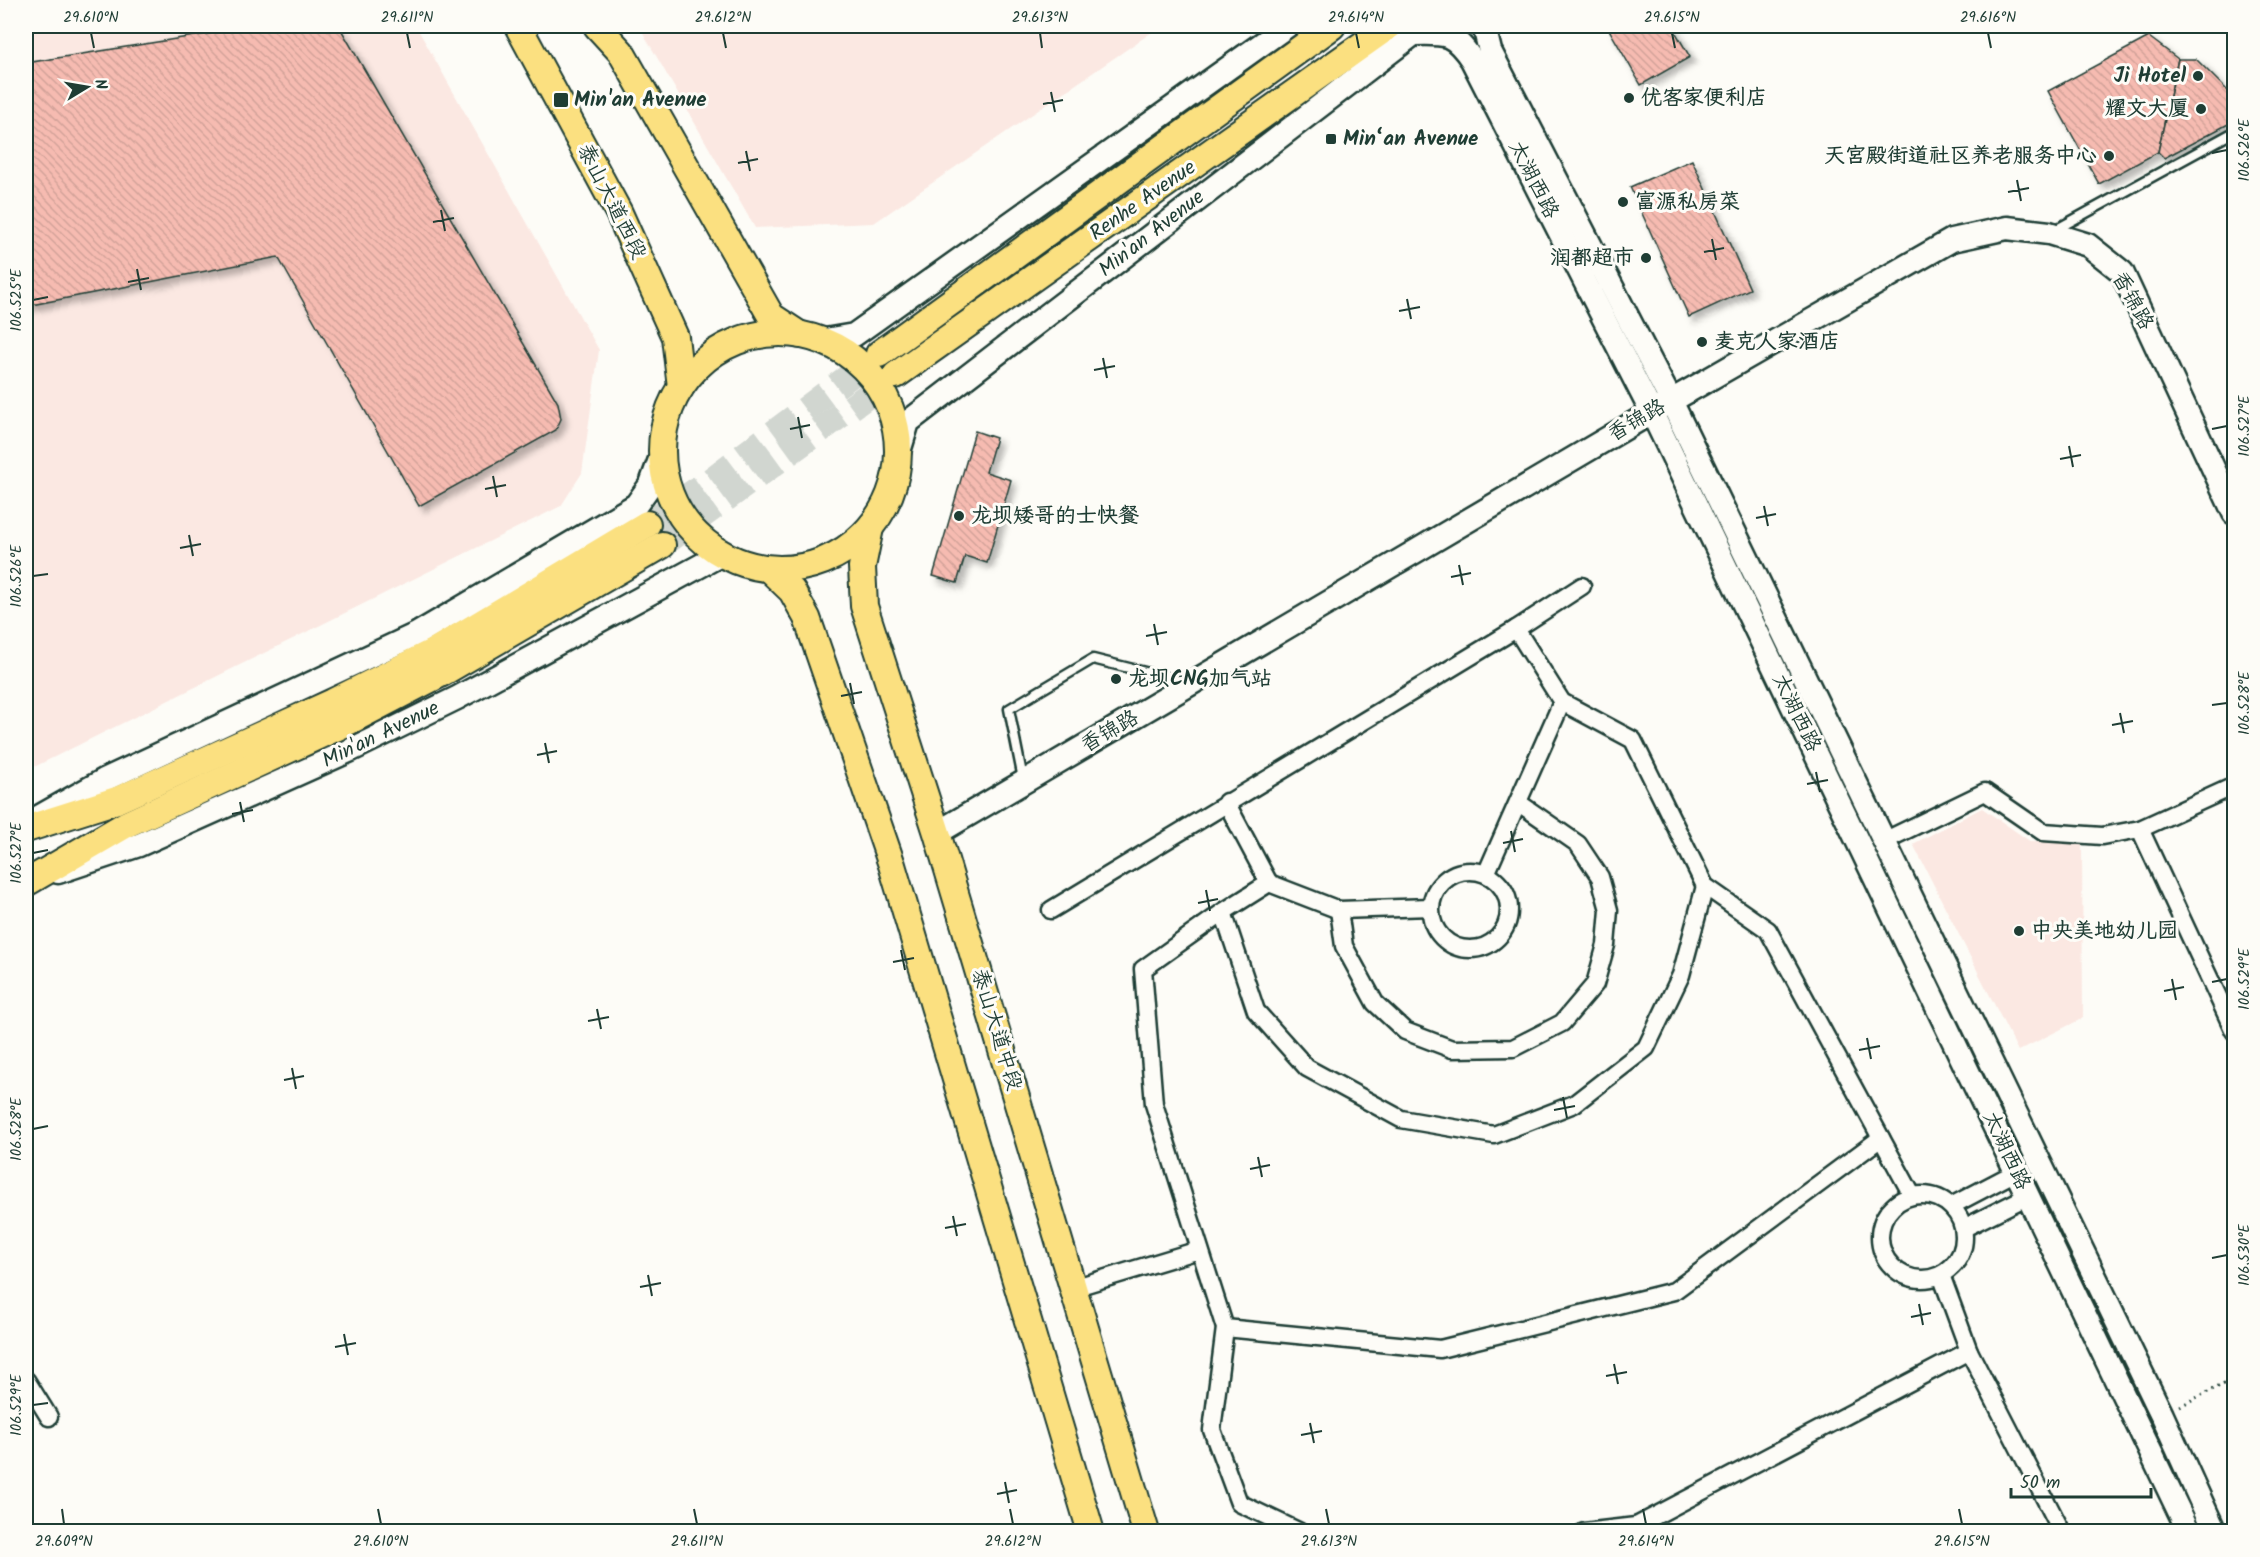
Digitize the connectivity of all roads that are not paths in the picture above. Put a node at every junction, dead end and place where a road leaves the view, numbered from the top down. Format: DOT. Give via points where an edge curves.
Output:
graph roads {
  1 [pos="518,26"];
  2 [pos="597,26"];
  3 [pos="1287,26"];
  4 [pos="1332,26"];
  5 [pos="1484,26"];
  6 [pos="1409,28"];
  7 [pos="2235,132"];
  8 [pos="2049,233"];
  9 [pos="813,338"];
  10 [pos="879,354"];
  11 [pos="896,375"];
  12 [pos="681,387"];
  13 [pos="1662,407"];
  14 [pos="662,454"];
  15 [pos="898,455"];
  16 [pos="2235,513"];
  17 [pos="647,524"];
  18 [pos="870,528"];
  19 [pos="662,545"];
  20 [pos="722,554"];
  21 [pos="769,569"];
  22 [pos="1582,586"];
  23 [pos="1516,629"];
  24 [pos="1191,684"];
  25 [pos="1562,702"];
  26 [pos="1024,782"];
  27 [pos="2235,786"];
  28 [pos="1226,802"];
  29 [pos="1519,803"];
  30 [pos="26,825"];
  31 [pos="26,829"];
  32 [pos="2140,829"];
  33 [pos="937,833"];
  34 [pos="1884,841"];
  35 [pos="1486,874"];
  36 [pos="26,883"];
  37 [pos="1269,883"];
  38 [pos="1705,886"];
  39 [pos="1431,907"];
  40 [pos="1051,910"];
  41 [pos="1339,910"];
  42 [pos="1223,912"];
  43 [pos="2235,1031"];
  44 [pos="1881,1138"];
  45 [pos="2016,1172"];
  46 [pos="1912,1196"];
  47 [pos="2028,1196"];
  48 [pos="1951,1206"];
  49 [pos="1964,1228"];
  50 [pos="1198,1250"];
  51 [pos="1941,1275"];
  52 [pos="1073,1288"];
  53 [pos="1225,1328"];
  54 [pos="1969,1352"];
  55 [pos="27,1387"];
  56 [pos="49,1417"];
  57 [pos="1638,1529"];
  58 [pos="1091,1532"];
  59 [pos="1146,1532"];
  60 [pos="1300,1532"];
  61 [pos="1584,1532"];
  62 [pos="2062,1532"];
  63 [pos="2189,1532"];
  64 [pos="2215,1532"];
  1 -- 12 [label="main road, 泰山大道西段" via="619,213 675,337"];
  2 -- 9 [label="main road" via="621,52 771,316"];
  3 -- 9 [label="main road" via="854,335"];
  4 -- 10 [label="main road, Renhe Avenue"];
  5 -- 13 [label="main road, 太湖西路" via="1490,51"];
  6 -- 11 [label="main road, Renhe Avenue"];
  6 -- 13 [label="main road, 太湖西路" via="1460,41"];
  6 -- 15 [label="main road, Min'an Avenue" via="908,422"];
  7 -- 8 [label="lane"];
  8 -- 13 [label="main road, 香锦路" via="2007,228 1952,240"];
  8 -- 16 [label="main road, 香锦路" via="2088,244 2122,272"];
  9 -- 12 [label="main road" via="776,333 737,341 703,361"];
  9 -- 15 [label="main road" via="847,354 882,392 892,416"];
  12 -- 14 [label="main road" via="666,419"];
  13 -- 24 [label="main road, 香锦路"];
  13 -- 34 [label="main road, 太湖西路"];
  13 -- 45 [label="main road, 太湖西路"];
  14 -- 20 [label="main road" via="673,501 702,540"];
  14 -- 30 [label="main road" via="651,484 636,505 417,634 104,780"];
  15 -- 18 [label="main road" via="890,494"];
  17 -- 31 [label="main road" via="433,652 333,702 117,801"];
  18 -- 21 [label="main road" via="839,554 818,564"];
  18 -- 33 [label="main road, 泰山大道中段" via="862,567 864,606"];
  19 -- 36 [label="main road, Min'an Avenue" via="432,678 342,725 127,824"];
  20 -- 21 [label="main road" via="745,565"];
  20 -- 36 [label="main road, Min'an Avenue" via="457,698 351,750 139,845"];
  21 -- 58 [label="main road" via="792,591 807,618 892,865"];
  22 -- 23 [label="street"];
  23 -- 25 [label="street"];
  23 -- 28 [label="street"];
  24 -- 26 [label="main road, 香锦路"];
  24 -- 26 [label="lane" via="1093,659 1009,709"];
  25 -- 29 [label="street"];
  25 -- 38 [label="street" via="1633,740"];
  26 -- 33 [label="main road, 香锦路"];
  27 -- 32 [label="street"];
  28 -- 37 [label="street"];
  28 -- 40 [label="street"];
  29 -- 35 [label="street"];
  29 -- 41 [label="street" via="1578,844 1599,877 1609,910 1606,945 1595,984 1562,1023 1513,1048 1452,1049 1405,1032 1375,1003 1344,946"];
  32 -- 34 [label="street" via="2102,836 2043,832 1985,792"];
  32 -- 43 [label="street"];
  33 -- 52 [label="main road, 泰山大道中段"];
  34 -- 64 [label="main road, 太湖西路"];
  35 -- 39 [label="street" via="1474,870 1450,876 1440,884"];
  35 -- 39 [label="street" via="1497,880 1509,901 1507,925 1492,944 1468,950 1445,941 1432,920"];
  37 -- 41 [label="street"];
  37 -- 42 [label="street"];
  38 -- 42 [label="street" via="1682,975 1646,1048 1574,1104 1494,1135 1401,1119 1307,1068 1256,1011"];
  38 -- 44 [label="street" via="1768,930"];
  39 -- 41 [label="street"];
  42 -- 50 [label="street" via="1143,969 1154,1104"];
  44 -- 46 [label="street"];
  44 -- 53 [label="street" via="1674,1291 1440,1349"];
  45 -- 47 [label="main road, 太湖西路"];
  45 -- 48 [label="street"];
  46 -- 48 [label="street" via="1926,1194"];
  46 -- 51 [label="street" via="1899,1201 1885,1217 1880,1238 1883,1252 1900,1274 1928,1280"];
  47 -- 49 [label="street"];
  47 -- 63 [label="main road, 太湖西路"];
  48 -- 49 [label="street"];
  49 -- 51 [label="street" via="1961,1256"];
  50 -- 52 [label="street"];
  50 -- 53 [label="street"];
  51 -- 54 [label="street"];
  52 -- 59 [label="main road, 泰山大道中段"];
  53 -- 60 [label="street" via="1212,1430 1239,1503"];
  54 -- 57 [label="street"];
  54 -- 62 [label="street"];
  55 -- 56 [label="street"];
  57 -- 61 [label="street"];
}
